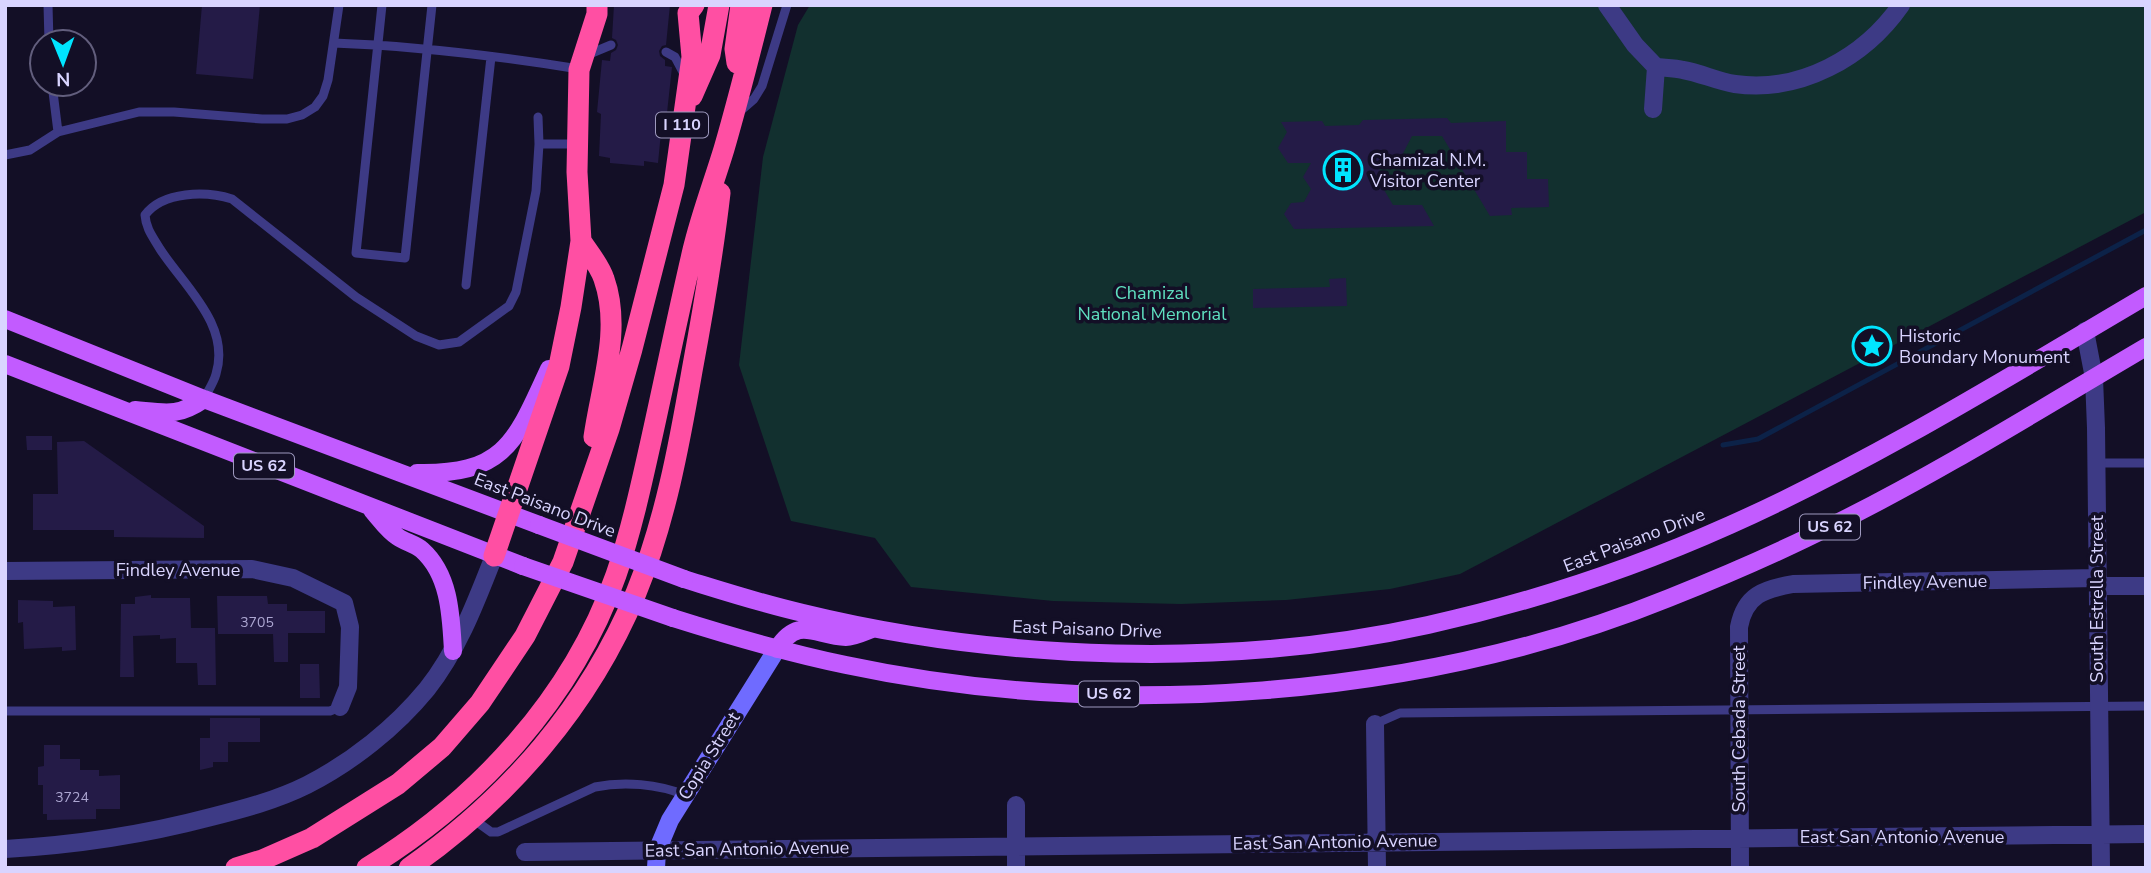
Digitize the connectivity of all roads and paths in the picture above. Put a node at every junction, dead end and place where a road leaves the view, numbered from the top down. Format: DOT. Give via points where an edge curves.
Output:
graph roads {
  1 [pos="48,5"];
  2 [pos="338,5"];
  3 [pos="382,5"];
  4 [pos="432,5"];
  5 [pos="597,5"];
  6 [pos="694,5"];
  7 [pos="719,5"];
  8 [pos="741,5"];
  9 [pos="749,5"];
  10 [pos="762,5"];
  11 [pos="772,5"];
  12 [pos="787,5"];
  13 [pos="1607,5"];
  14 [pos="1901,5"];
  15 [pos="49,28"];
  16 [pos="334,43"];
  17 [pos="379,45"];
  18 [pos="611,45"];
  19 [pos="428,51"];
  20 [pos="666,52"];
  21 [pos="491,57"];
  22 [pos="737,63"];
  23 [pos="581,64"];
  24 [pos="1656,67"];
  25 [pos="687,82"];
  26 [pos="738,93"];
  27 [pos="54,98"];
  28 [pos="1653,109"];
  29 [pos="684,114"];
  30 [pos="538,117"];
  31 [pos="732,117"];
  32 [pos="58,132"];
  33 [pos="539,144"];
  34 [pos="577,144"];
  35 [pos="724,147"];
  36 [pos="5,155"];
  37 [pos="581,241"];
  38 [pos="466,285"];
  39 [pos="2146,296"];
  40 [pos="5,319"];
  41 [pos="2085,331"];
  42 [pos="564,337"];
  43 [pos="2146,347"];
  44 [pos="5,364"];
  45 [pos="2094,378"];
  46 [pos="204,399"];
  47 [pos="111,407"];
  48 [pos="2096,463"];
  49 [pos="2146,463"];
  50 [pos="404,472"];
  51 [pos="588,487"];
  52 [pos="369,507"];
  53 [pos="508,513"];
  54 [pos="494,556"];
  55 [pos="5,571"];
  56 [pos="2096,582"];
  57 [pos="2146,586"];
  58 [pos="1756,595"];
  59 [pos="876,628"];
  60 [pos="777,649"];
  61 [pos="453,651"];
  62 [pos="2098,706"];
  63 [pos="2146,706"];
  64 [pos="340,707"];
  65 [pos="1739,710"];
  66 [pos="5,712"];
  67 [pos="1375,723"];
  68 [pos="685,795"];
  69 [pos="1016,805"];
  70 [pos="473,819"];
  71 [pos="2146,834"];
  72 [pos="2101,835"];
  73 [pos="1739,838"];
  74 [pos="1377,842"];
  75 [pos="1016,846"];
  76 [pos="5,849"];
  77 [pos="524,852"];
  78 [pos="657,860"];
  79 [pos="236,868"];
  80 [pos="367,868"];
  81 [pos="409,868"];
  82 [pos="1016,868"];
  83 [pos="1377,868"];
  84 [pos="1740,868"];
  85 [pos="2101,868"];
  1 -- 15 [label="lane"];
  2 -- 16 [label="lane"];
  3 -- 17 [label="lane"];
  4 -- 19 [label="lane"];
  5 -- 23 [label="highway"];
  6 -- 25 [label="highway, I 110" via="687,22 692,47"];
  7 -- 29 [label="highway" via="710,55"];
  8 -- 22 [label="highway"];
  9 -- 22 [label="highway"];
  10 -- 26 [label="highway"];
  11 -- 26 [label="highway" via="755,63"];
  12 -- 31 [label="lane" via="762,86"];
  13 -- 24 [label="street"];
  14 -- 24 [label="street" via="1859,50 1824,71 1799,79 1736,84"];
  16 -- 17 [label="lane"];
  16 -- 32 [label="lane" via="323,96 302,115 262,119 139,112"];
  17 -- 19 [label="lane"];
  17 -- 19 [label="lane" via="356,253 405,258"];
  18 -- 23 [label="lane"];
  19 -- 21 [label="lane"];
  20 -- 25 [label="lane" via="675,57"];
  21 -- 23 [label="lane"];
  21 -- 38 [label="lane"];
  22 -- 26 [label="highway"];
  23 -- 34 [label="highway"];
  24 -- 28 [label="street"];
  25 -- 29 [label="highway, I 110"];
  26 -- 31 [label="highway"];
  27 -- 32 [label="lane"];
  29 -- 51 [label="highway, I 110" via="659,246 617,402"];
  30 -- 33 [label="lane"];
  31 -- 35 [label="highway"];
  32 -- 36 [label="lane" via="30,150"];
  33 -- 34 [label="lane"];
  33 -- 46 [label="lane" via="536,191 516,292 509,306 460,342 439,345 416,335 356,297 232,200 214,193 195,193 152,205 145,215 146,226 212,321 218,340 216,375"];
  34 -- 37 [label="highway"];
  35 -- 70 [label="highway" via="714,250 682,426 656,535 636,593 580,698 538,754"];
  35 -- 80 [label="highway" via="694,246 631,524 600,614 564,679 498,764 420,833"];
  37 -- 42 [label="highway"];
  37 -- 51 [label="highway" via="603,276 610,299 609,350"];
  39 -- 41 [label="main road, East Paisano Drive / US 62"];
  40 -- 46 [label="main road, East Paisano Drive / US 62"];
  41 -- 45 [label="street, South Estrella Street"];
  41 -- 59 [label="main road, East Paisano Drive / US 62" via="1953,410 1733,523 1680,547 1491,611 1359,638 1201,653 999,646"];
  42 -- 50 [label="main road" via="516,436 503,451 469,470"];
  42 -- 53 [label="highway" via="559,366"];
  43 -- 45 [label="main road, US 62"];
  44 -- 47 [label="main road, US 62"];
  45 -- 48 [label="street, South Estrella Street"];
  45 -- 60 [label="main road, US 62" via="1897,491 1747,566 1582,629 1475,658 1260,691 1098,694 943,681"];
  46 -- 47 [label="main road" via="172,414"];
  46 -- 50 [label="main road, East Paisano Drive / US 62"];
  47 -- 52 [label="main road, US 62"];
  48 -- 49 [label="lane"];
  48 -- 56 [label="street, South Estrella Street"];
  50 -- 53 [label="main road, East Paisano Drive / US 62"];
  51 -- 79 [label="highway" via="563,562 525,636 480,704 442,747 398,784 312,838"];
  52 -- 54 [label="main road, US 62"];
  52 -- 61 [label="main road" via="395,536 420,549 435,566 448,598"];
  53 -- 54 [label="highway"];
  53 -- 59 [label="main road, East Paisano Drive / US 62, bridge" via="684,579 803,613"];
  54 -- 60 [label="main road, US 62, bridge"];
  54 -- 61 [label="street"];
  55 -- 64 [label="street, Findley Avenue" via="252,569 293,578 344,603 350,627 348,687"];
  56 -- 57 [label="street, Findley Avenue"];
  56 -- 58 [label="street, Findley Avenue" via="1793,584"];
  56 -- 62 [label="street, South Estrella Street"];
  58 -- 65 [label="street, South Cebada Street" via="1741,613"];
  59 -- 60 [label="main road" via="847,638 799,630 790,633"];
  60 -- 68 [label="main road, Copia Street"];
  61 -- 76 [label="street" via="398,721 354,757 306,785 248,807 124,837"];
  62 -- 63 [label="lane"];
  62 -- 65 [label="lane"];
  62 -- 72 [label="street, South Estrella Street"];
  64 -- 66 [label="lane" via="330,711"];
  65 -- 67 [label="lane" via="1400,713"];
  65 -- 73 [label="street, South Cebada Street"];
  67 -- 74 [label="street"];
  68 -- 70 [label="lane" via="664,787 608,784 498,832"];
  68 -- 78 [label="main road, Copia Street" via="670,820"];
  69 -- 75 [label="street"];
  70 -- 81 [label="highway"];
  71 -- 72 [label="street, East San Antonio Avenue"];
  72 -- 73 [label="street, East San Antonio Avenue"];
  72 -- 85 [label="street, South Estrella Street"];
  73 -- 74 [label="street, East San Antonio Avenue"];
  73 -- 84 [label="street, South Cebada Street"];
  74 -- 75 [label="street, East San Antonio Avenue"];
  74 -- 83 [label="street"];
  75 -- 78 [label="street, East San Antonio Avenue"];
  75 -- 82 [label="street"];
  77 -- 78 [label="street, East San Antonio Avenue"];
}
